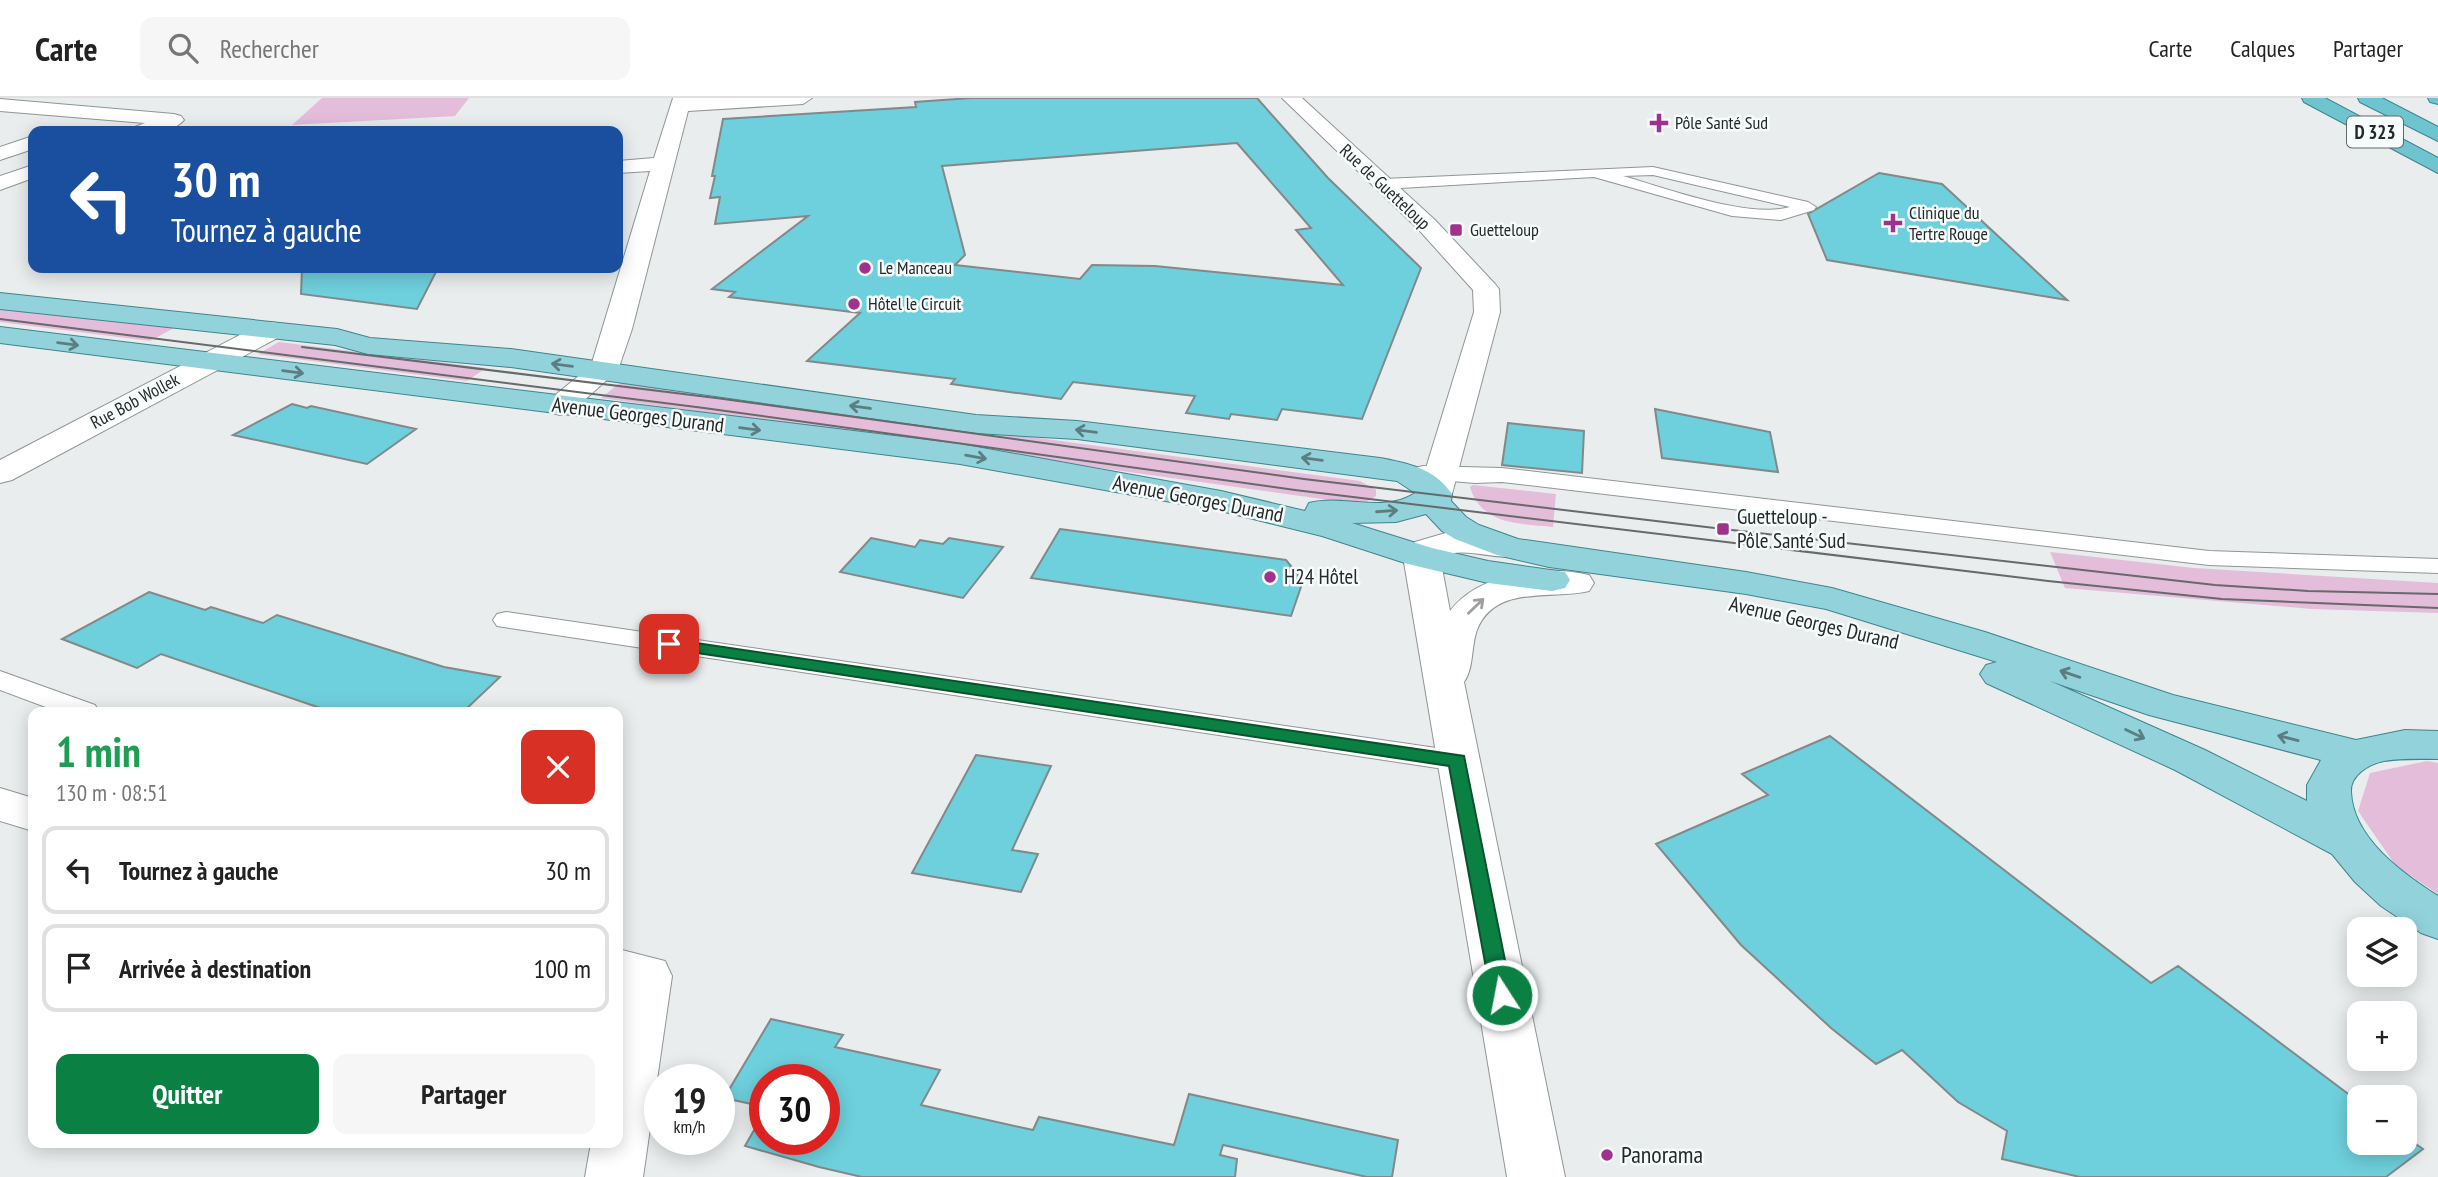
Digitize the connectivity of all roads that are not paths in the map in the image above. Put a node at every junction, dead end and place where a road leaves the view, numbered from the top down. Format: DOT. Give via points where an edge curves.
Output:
graph roads {
  1 [pos="145,98"];
  2 [pos="803,98"];
  3 [pos="1291,98"];
  4 [pos="2311,98"];
  5 [pos="2367,98"];
  6 [pos="681,102"];
  7 [pos="0,105"];
  8 [pos="108,114"];
  9 [pos="75,126"];
  10 [pos="157,126"];
  11 [pos="2438,135"];
  12 [pos="28,144"];
  13 [pos="0,154"];
  14 [pos="664,164"];
  15 [pos="623,167"];
  16 [pos="2438,167"];
  17 [pos="28,173"];
  18 [pos="1594,173"];
  19 [pos="0,183"];
  20 [pos="1383,184"];
  21 [pos="0,300"];
  22 [pos="271,330"];
  23 [pos="0,335"];
  24 [pos="210,362"];
  25 [pos="604,370"];
  26 [pos="560,406"];
  27 [pos="1451,438"];
  28 [pos="1380,468"];
  29 [pos="0,473"];
  30 [pos="1437,484"];
  31 [pos="1221,501"];
  32 [pos="1509,548"];
  33 [pos="1421,556"];
  34 [pos="2438,566"];
  35 [pos="1576,583"];
  36 [pos="506,620"];
  37 [pos="0,680"];
  38 [pos="1447,691"];
  39 [pos="72,707"];
  40 [pos="2438,745"];
  41 [pos="2355,754"];
  42 [pos="1457,761"];
  43 [pos="0,804"];
  44 [pos="28,813"];
  45 [pos="2347,842"];
  46 [pos="2438,920"];
  47 [pos="623,970"];
  48 [pos="623,1124"];
  49 [pos="619,1148"];
  50 [pos="614,1177"];
  51 [pos="1536,1177"];
  1 -- 8 [label="street"];
  2 -- 6 [label="street"];
  3 -- 20 [label="street, Rue de Guetteloup"];
  4 -- 16 [label="highway, D 323"];
  5 -- 11 [label="highway, D 323"];
  6 -- 14 [label="street"];
  7 -- 8 [label="street"];
  8 -- 9 [label="street"];
  8 -- 10 [label="street" via="174,120"];
  12 -- 13 [label="street"];
  14 -- 15 [label="street"];
  14 -- 25 [label="street"];
  17 -- 19 [label="street"];
  18 -- 18 [label="lane" via="1732,211 1781,215 1808,207 1653,171"];
  18 -- 20 [label="lane"];
  20 -- 27 [label="street, Rue de Guetteloup" via="1486,289 1487,312"];
  21 -- 22 [label="main road, Avenue Georges Durand"];
  22 -- 24 [label="street, Rue Bob Wollek"];
  25 -- 22 [label="main road, Avenue Georges Durand, one-way" via="481,355 426,354"];
  23 -- 24 [label="main road, Avenue Georges Durand, one-way"];
  24 -- 26 [label="main road, Avenue Georges Durand, one-way"];
  24 -- 29 [label="street, Rue Bob Wollek"];
  25 -- 26 [label="street"];
  28 -- 25 [label="main road, Avenue Georges Durand, one-way" via="1077,430 976,424"];
  26 -- 31 [label="main road, Avenue Georges Durand, one-way" via="960,454"];
  27 -- 28 [label="street" via="1441,451 1424,460"];
  27 -- 30 [label="street, Rue de Guetteloup"];
  28 -- 30 [label="main road, Avenue Georges Durand"];
  31 -- 30 [label="main road, one-way" via="1375,512 1420,505"];
  30 -- 32 [label="main road, Avenue Georges Durand" via="1435,504 1454,524"];
  30 -- 34 [label="lane" via="1502,475 2209,558"];
  31 -- 33 [label="main road, Avenue Georges Durand" via="1333,528"];
  32 -- 33 [label="street" via="1443,543"];
  41 -- 32 [label="main road, Avenue Georges Durand, one-way" via="2163,706 1971,640 1832,599"];
  33 -- 35 [label="main road, Avenue Georges Durand" via="1488,572"];
  33 -- 38 [label="street"];
  38 -- 35 [label="street, one-way" via="1453,642 1480,602 1504,587"];
  35 -- 45 [label="main road, Avenue Georges Durand, one-way" via="1755,605 1859,628 1996,673 2190,760"];
  36 -- 42 [label="lane"];
  37 -- 39 [label="lane"];
  38 -- 42 [label="street"];
  40 -- 41 [label="main road" via="2391,744"];
  41 -- 45 [label="main road" via="2336,768 2328,784 2332,814"];
  42 -- 51 [label="street"];
  43 -- 44 [label="street"];
  45 -- 46 [label="main road" via="2379,877"];
  47 -- 48 [label="street" via="648,976"];
  49 -- 50 [label="street"];
}
